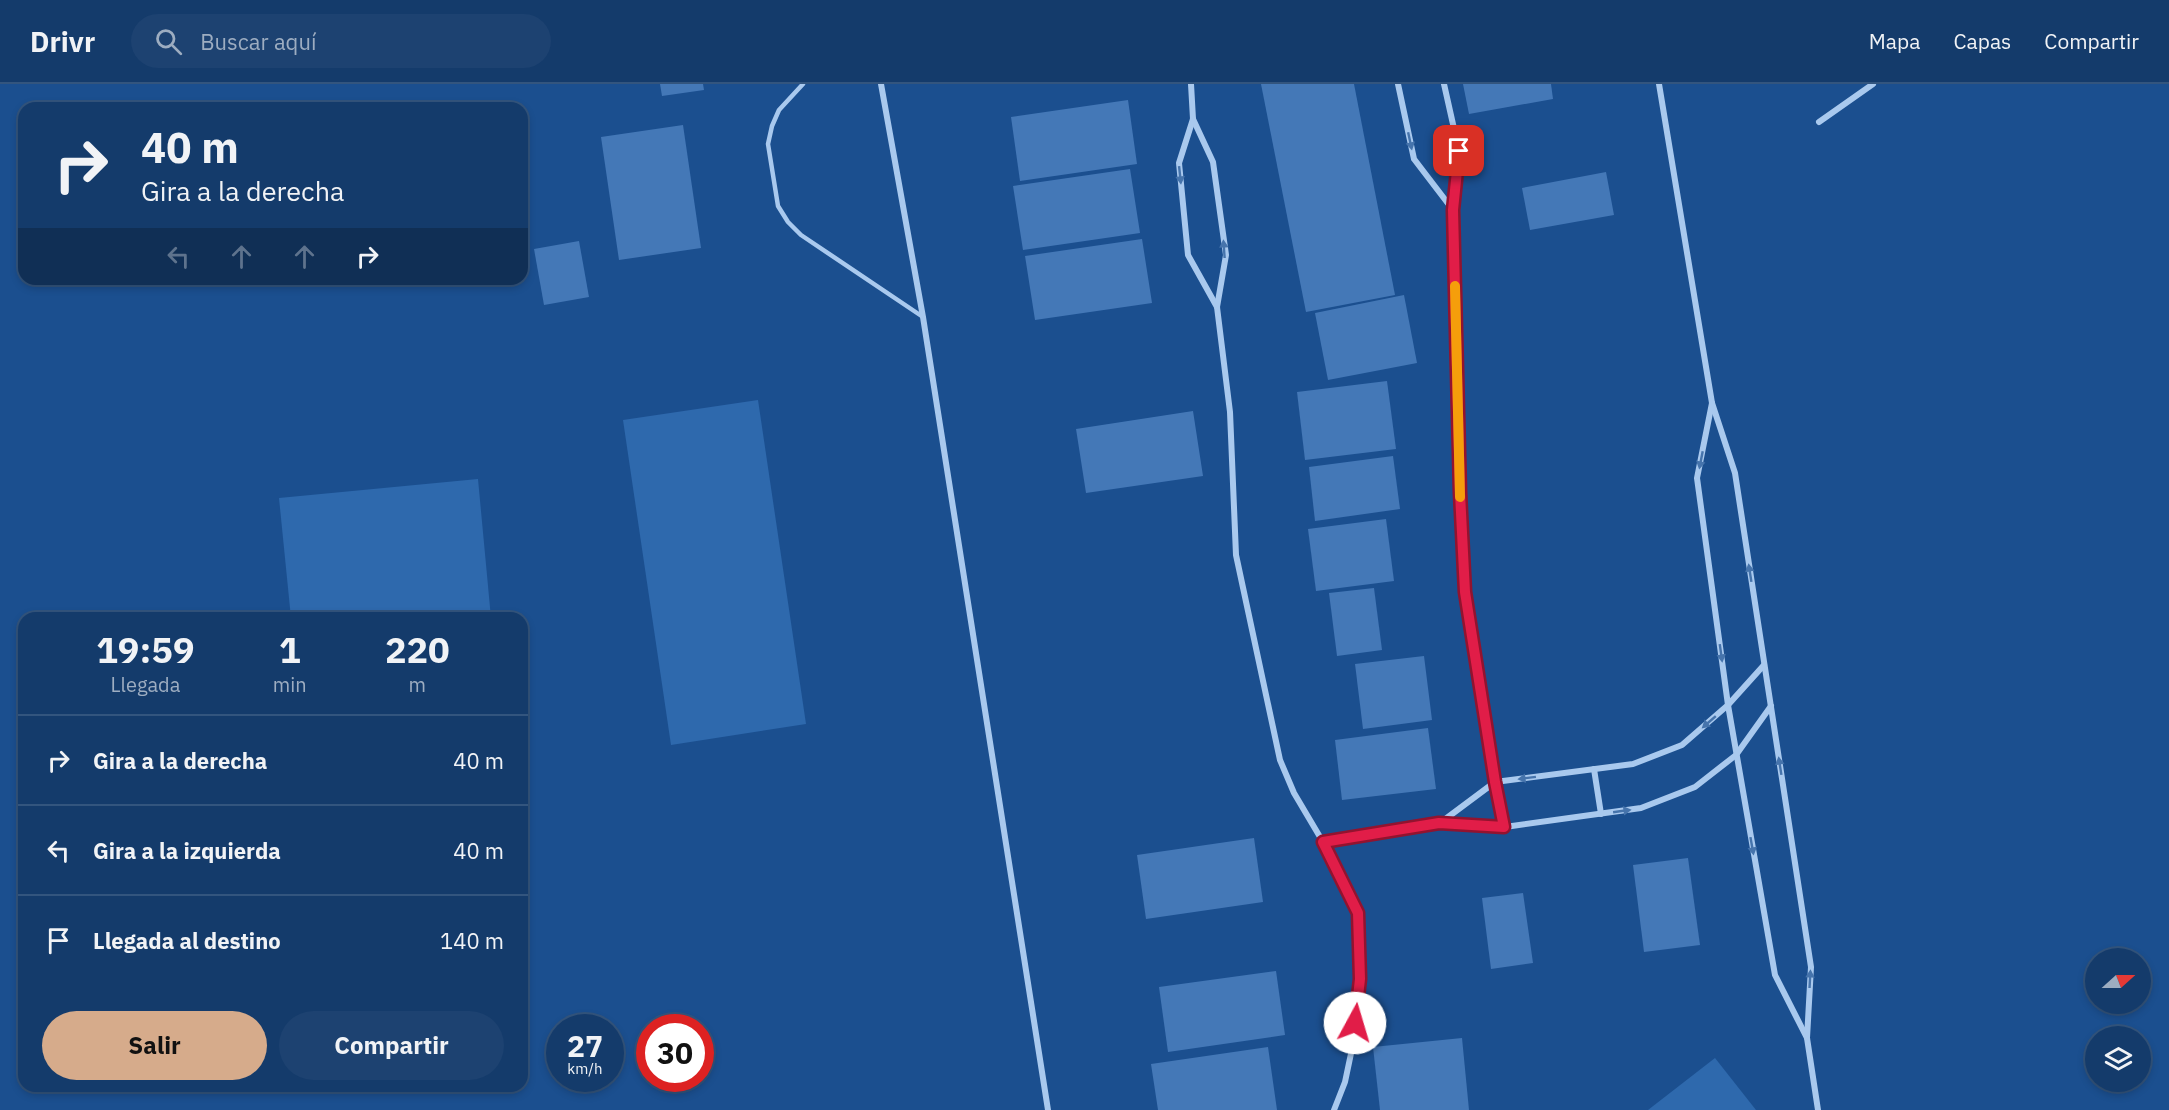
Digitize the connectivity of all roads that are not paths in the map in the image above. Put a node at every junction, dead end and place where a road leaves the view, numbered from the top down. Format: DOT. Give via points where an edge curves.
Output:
graph roads {
  1 [pos="803,84"];
  2 [pos="881,84"];
  3 [pos="1191,84"];
  4 [pos="1398,84"];
  5 [pos="1444,84"];
  6 [pos="1659,84"];
  7 [pos="1873,84"];
  8 [pos="1193,119"];
  9 [pos="1819,122"];
  10 [pos="1453,210"];
  11 [pos="1217,307"];
  12 [pos="923,317"];
  13 [pos="1712,403"];
  14 [pos="1764,665"];
  15 [pos="1728,705"];
  16 [pos="1771,706"];
  17 [pos="1736,755"];
  18 [pos="1594,769"];
  19 [pos="1495,782"];
  20 [pos="1600,814"];
  21 [pos="1439,823"];
  22 [pos="1504,827"];
  23 [pos="1323,842"];
  24 [pos="1807,1038"];
  25 [pos="1048,1110"];
  26 [pos="1334,1110"];
  27 [pos="1818,1110"];
  1 -- 12 [label="lane" via="779,110 768,144 778,206 801,235"];
  2 -- 12 [label="street"];
  3 -- 8 [label="street"];
  4 -- 10 [label="street, one-way" via="1414,159"];
  5 -- 10 [label="street" via="1459,151"];
  6 -- 13 [label="street"];
  7 -- 9 [label="street"];
  11 -- 8 [label="street, one-way" via="1226,255 1213,162"];
  8 -- 11 [label="street, one-way" via="1179,163 1188,255"];
  10 -- 19 [label="street" via="1465,592"];
  11 -- 23 [label="street" via="1230,412 1236,555 1280,760"];
  12 -- 25 [label="street"];
  14 -- 13 [label="street, one-way" via="1735,473"];
  13 -- 15 [label="street, one-way" via="1697,478"];
  14 -- 15 [label="street"];
  14 -- 16 [label="street"];
  15 -- 17 [label="street"];
  15 -- 18 [label="street, one-way" via="1682,745 1633,764"];
  16 -- 17 [label="street"];
  24 -- 16 [label="street, one-way" via="1811,967"];
  20 -- 17 [label="street, one-way" via="1641,808 1695,787"];
  17 -- 24 [label="street, one-way" via="1775,975"];
  18 -- 19 [label="street, one-way"];
  18 -- 20 [label="street"];
  19 -- 21 [label="street"];
  19 -- 22 [label="street"];
  20 -- 22 [label="street"];
  21 -- 22 [label="street"];
  21 -- 23 [label="street"];
  23 -- 26 [label="street" via="1358,913 1360,979 1353,1044"];
  24 -- 27 [label="street"];
}
